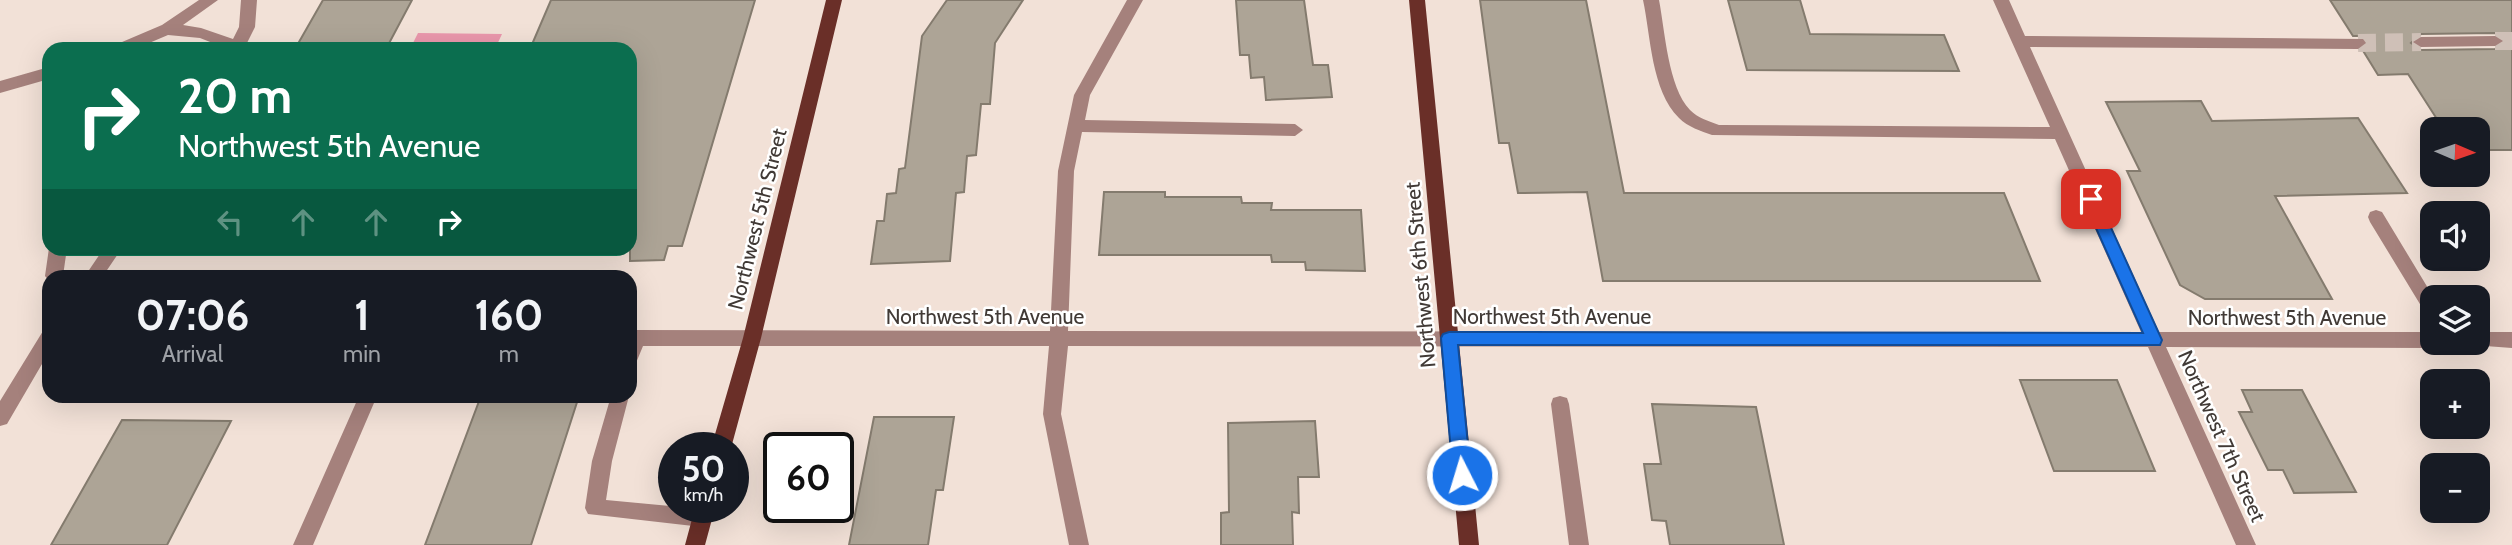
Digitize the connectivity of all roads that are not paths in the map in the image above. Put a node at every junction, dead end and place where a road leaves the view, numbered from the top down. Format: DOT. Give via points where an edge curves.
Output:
graph roads {
  1 [pos="210,0"];
  2 [pos="249,0"];
  3 [pos="834,0"];
  4 [pos="1135,0"];
  5 [pos="1417,0"];
  6 [pos="1651,0"];
  7 [pos="2001,0"];
  8 [pos="167,29"];
  9 [pos="2021,41"];
  10 [pos="2495,41"];
  11 [pos="136,42"];
  12 [pos="224,42"];
  13 [pos="240,42"];
  14 [pos="2421,42"];
  15 [pos="2358,43"];
  16 [pos="42,75"];
  17 [pos="0,87"];
  18 [pos="1076,126"];
  19 [pos="1295,130"];
  20 [pos="2061,133"];
  21 [pos="2376,217"];
  22 [pos="2420,289"];
  23 [pos="637,338"];
  24 [pos="752,338"];
  25 [pos="1449,338"];
  26 [pos="1059,340"];
  27 [pos="2154,340"];
  28 [pos="2420,340"];
  29 [pos="2490,340"];
  30 [pos="2512,340"];
  31 [pos="42,342"];
  32 [pos="9,386"];
  33 [pos="365,403"];
  34 [pos="618,403"];
  35 [pos="1560,404"];
  36 [pos="0,418"];
  37 [pos="726,432"];
  38 [pos="658,511"];
  39 [pos="701,523"];
  40 [pos="303,545"];
  41 [pos="695,545"];
  42 [pos="1079,545"];
  43 [pos="1469,545"];
  44 [pos="1580,545"];
  45 [pos="2246,545"];
  1 -- 8 [label="street"];
  2 -- 13 [label="street" via="247,27"];
  3 -- 24 [label="main road, Northwest 5th Street"];
  4 -- 18 [label="street" via="1082,94"];
  5 -- 25 [label="main road, Northwest 6th Street"];
  6 -- 20 [label="street" via="1671,94 1697,124 1718,131"];
  7 -- 9 [label="street, Northwest 7th Street"];
  8 -- 11 [label="street"];
  8 -- 12 [label="street" via="201,33"];
  9 -- 15 [label="street"];
  9 -- 20 [label="street, Northwest 7th Street"];
  10 -- 14 [label="street"];
  16 -- 17 [label="street"];
  18 -- 19 [label="street"];
  18 -- 26 [label="street" via="1066,171"];
  20 -- 27 [label="street, Northwest 7th Street"];
  21 -- 22 [label="street"];
  23 -- 24 [label="street, Northwest 5th Avenue"];
  24 -- 26 [label="street, Northwest 5th Avenue"];
  24 -- 37 [label="main road, Northwest 5th Street"];
  25 -- 26 [label="street, Northwest 5th Avenue"];
  25 -- 27 [label="street, Northwest 5th Avenue"];
  25 -- 43 [label="main road, Northwest 6th Street"];
  26 -- 42 [label="street" via="1052,414"];
  27 -- 28 [label="street, Northwest 5th Avenue"];
  27 -- 45 [label="street, Northwest 7th Street"];
  29 -- 30 [label="street"];
  31 -- 32 [label="street"];
  32 -- 36 [label="street"];
  33 -- 40 [label="street"];
  34 -- 38 [label="street" via="595,508"];
  35 -- 44 [label="street"];
  39 -- 41 [label="main road"];
}
